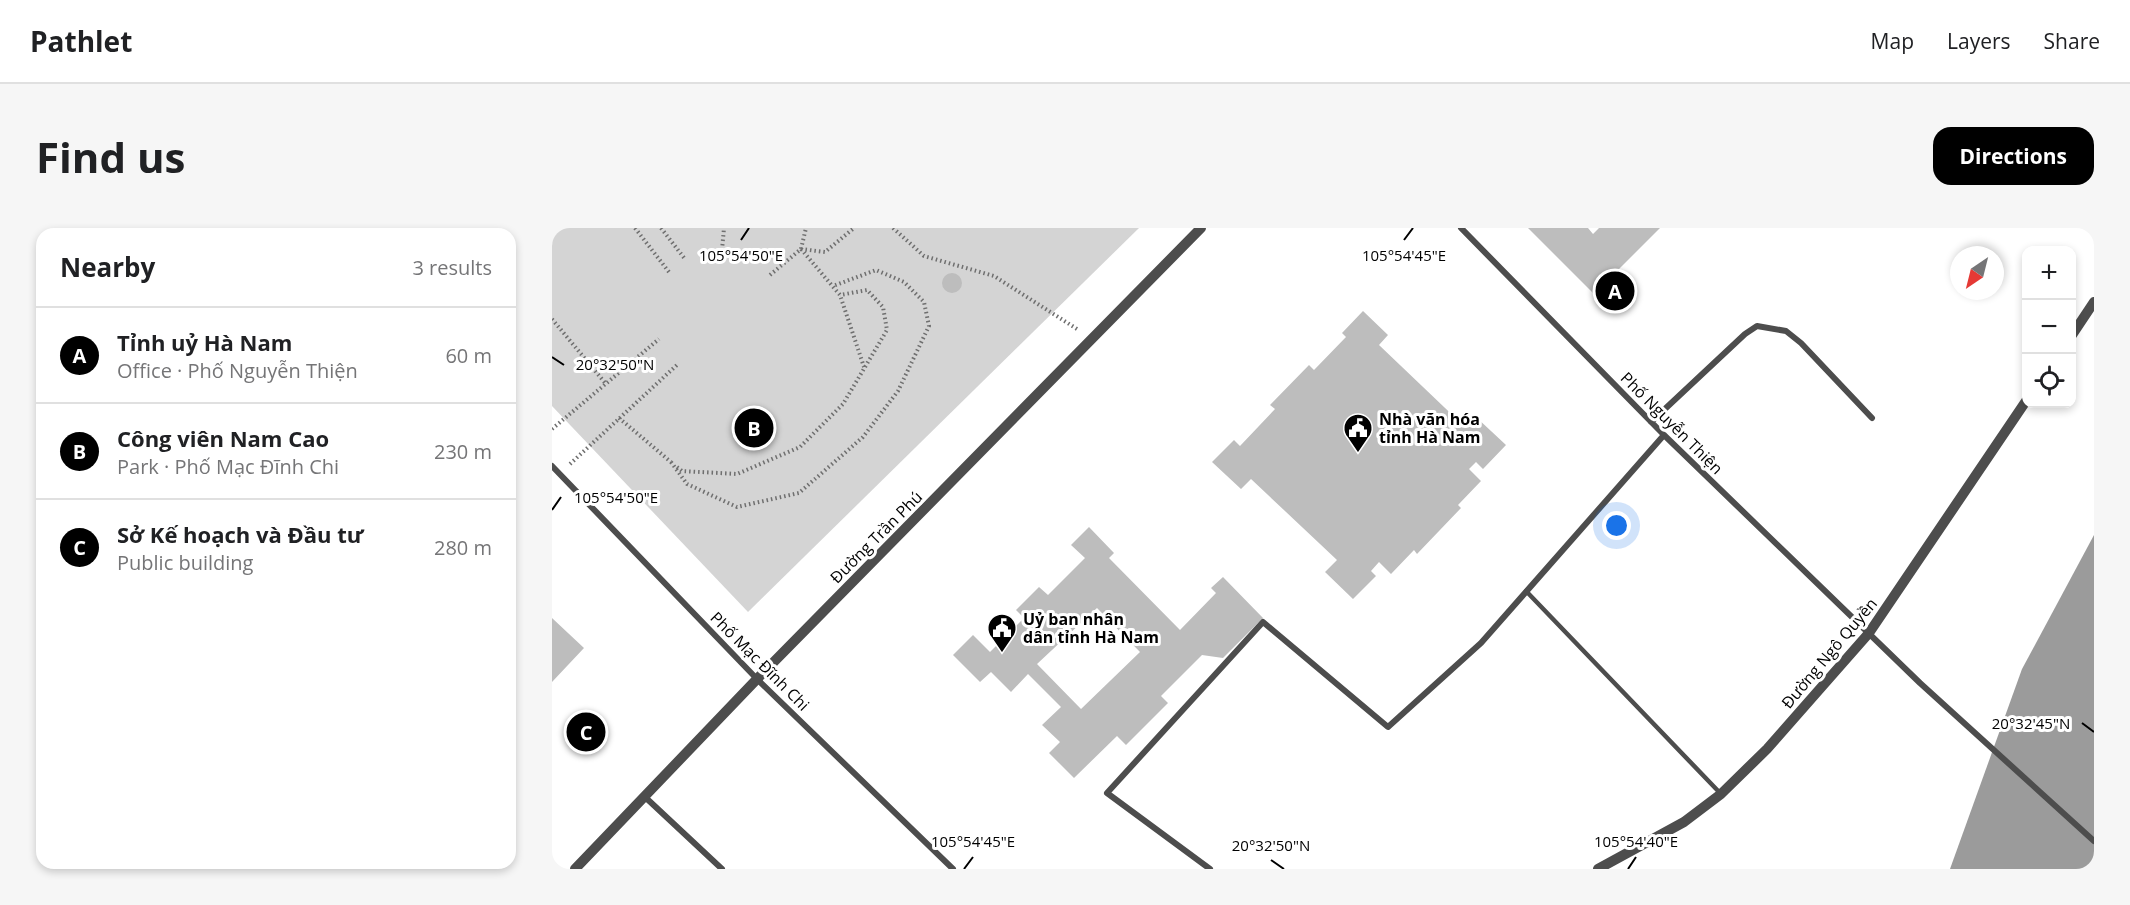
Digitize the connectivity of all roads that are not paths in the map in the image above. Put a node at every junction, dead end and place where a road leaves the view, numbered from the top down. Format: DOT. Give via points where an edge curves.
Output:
graph roads {
  1 [pos="1201,228"];
  2 [pos="1461,228"];
  3 [pos="2094,302"];
  4 [pos="2076,329"];
  5 [pos="2022,407"];
  6 [pos="1872,418"];
  7 [pos="1651,422"];
  8 [pos="1664,435"];
  9 [pos="552,466"];
  10 [pos="1526,591"];
  11 [pos="1869,633"];
  12 [pos="757,679"];
  13 [pos="1721,794"];
  14 [pos="645,797"];
  15 [pos="2094,841"];
  16 [pos="575,869"];
  17 [pos="722,869"];
  18 [pos="953,869"];
  19 [pos="1210,869"];
  20 [pos="1598,869"];
  1 -- 12 [label="street, Đường Trần Phú"];
  2 -- 7 [label="street, Phố Nguyễn Thiện"];
  3 -- 4 [label="street"];
  5 -- 11 [label="street, Đường Ngô Quyền"];
  6 -- 7 [label="street" via="1801,344 1786,332 1757,326"];
  7 -- 8 [label="street, Phố Nguyễn Thiện"];
  8 -- 10 [label="street"];
  8 -- 11 [label="street, Phố Nguyễn Thiện"];
  9 -- 12 [label="street, Phố Mạc Đĩnh Chi"];
  10 -- 13 [label="lane"];
  10 -- 19 [label="street" via="1481,643 1388,727 1263,622 1107,793"];
  11 -- 13 [label="street, Đường Ngô Quyền" via="1767,749"];
  11 -- 15 [label="street, Phố Nguyễn Thiện"];
  12 -- 14 [label="street, Đường Trần Phú"];
  12 -- 18 [label="street, Phố Mạc Đĩnh Chi"];
  13 -- 20 [label="street, Đường Ngô Quyền" via="1684,822"];
  14 -- 16 [label="street, Đường Trần Phú"];
  14 -- 17 [label="street"];
}
